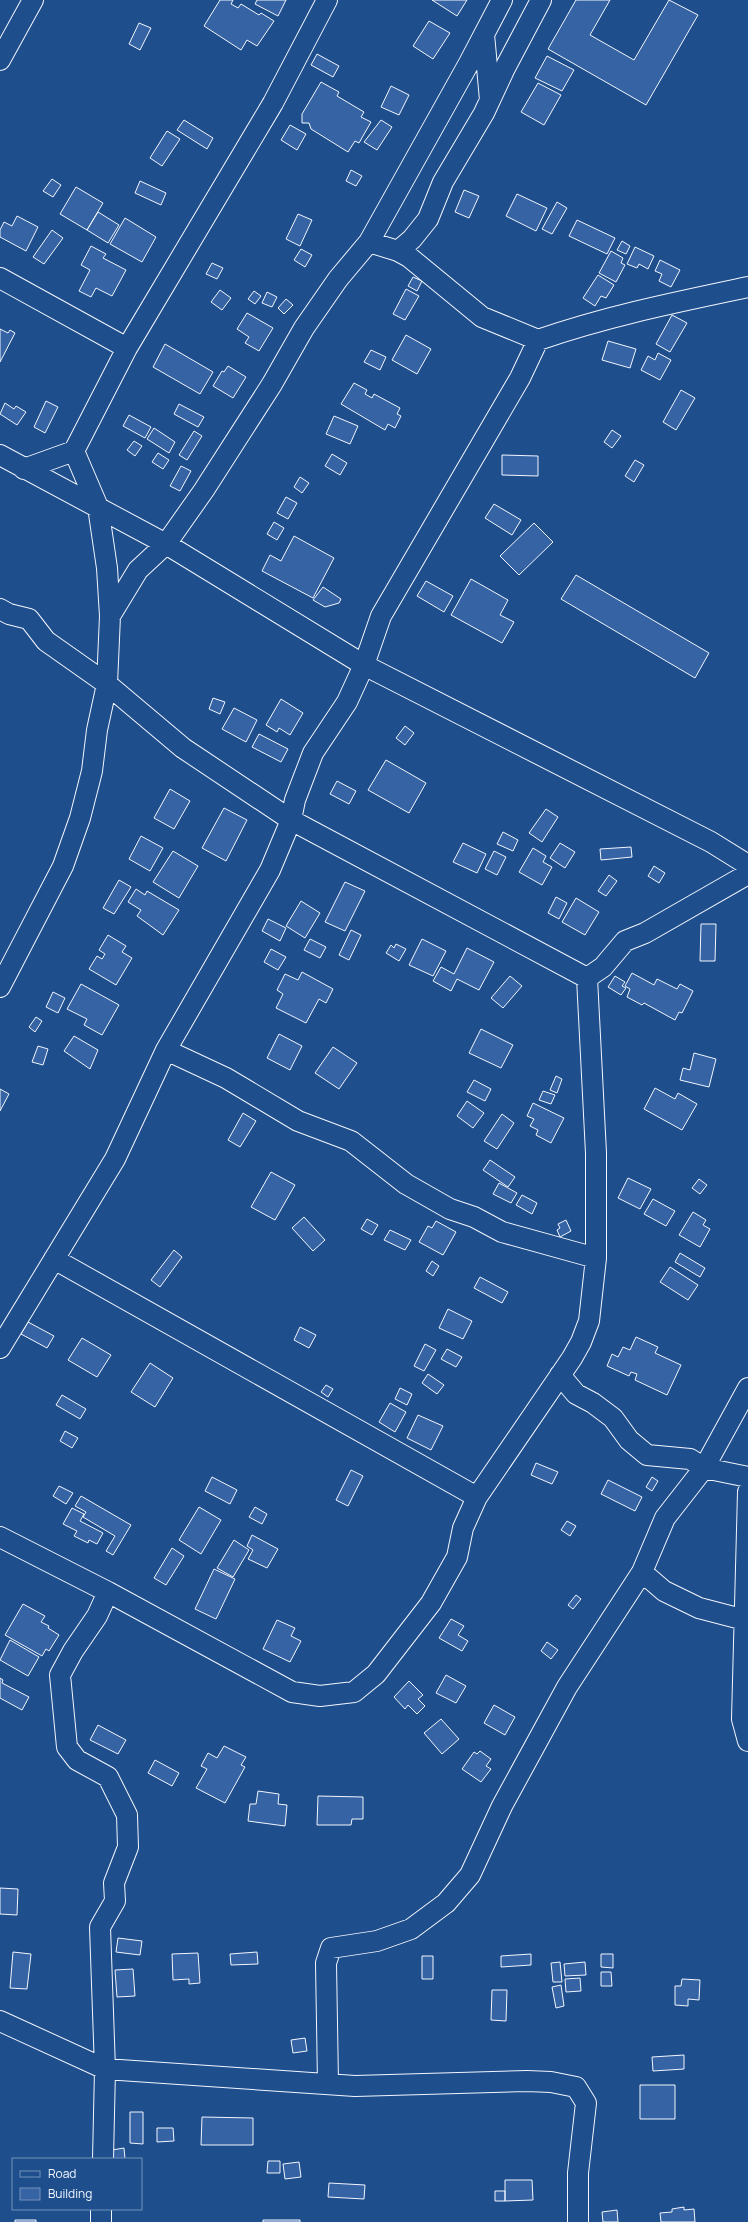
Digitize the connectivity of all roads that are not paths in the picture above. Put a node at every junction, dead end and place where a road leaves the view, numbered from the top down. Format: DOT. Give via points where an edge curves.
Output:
graph roads {
  1 [pos="33,0"];
  2 [pos="327,0"];
  3 [pos="502,0"];
  4 [pos="541,0"];
  5 [pos="484,32"];
  6 [pos="0,60"];
  7 [pos="490,100"];
  8 [pos="369,242"];
  9 [pos="398,251"];
  10 [pos="0,278"];
  11 [pos="748,287"];
  12 [pos="538,340"];
  13 [pos="127,348"];
  14 [pos="74,451"];
  15 [pos="0,455"];
  16 [pos="24,469"];
  17 [pos="98,507"];
  18 [pos="166,544"];
  19 [pos="0,609"];
  20 [pos="110,616"];
  21 [pos="364,665"];
  22 [pos="107,684"];
  23 [pos="291,820"];
  24 [pos="748,865"];
  25 [pos="748,874"];
  26 [pos="587,978"];
  27 [pos="0,987"];
  28 [pos="166,1050"];
  29 [pos="596,1258"];
  30 [pos="54,1259"];
  31 [pos="0,1348"];
  32 [pos="560,1375"];
  33 [pos="748,1388"];
  34 [pos="704,1468"];
  35 [pos="748,1477"];
  36 [pos="748,1492"];
  37 [pos="477,1496"];
  38 [pos="0,1537"];
  39 [pos="746,1569"];
  40 [pos="642,1572"];
  41 [pos="108,1592"];
  42 [pos="745,1620"];
  43 [pos="748,1741"];
  44 [pos="0,2021"];
  45 [pos="105,2069"];
  46 [pos="328,2083"];
  47 [pos="103,2158"];
  48 [pos="101,2210"];
  49 [pos="101,2222"];
  50 [pos="578,2222"];
  1 -- 6 [label="street"];
  2 -- 13 [label="street" via="273,103"];
  3 -- 5 [label="street"];
  4 -- 7 [label="street"];
  5 -- 7 [label="street"];
  5 -- 8 [label="street"];
  7 -- 9 [label="street" via="443,182 428,219 412,239"];
  8 -- 9 [label="street"];
  8 -- 18 [label="street" via="338,279 304,328 272,384"];
  9 -- 12 [label="street" via="409,257 482,317"];
  10 -- 13 [label="street"];
  11 -- 12 [label="street" via="633,311"];
  12 -- 21 [label="street" via="520,378 381,616"];
  13 -- 14 [label="street"];
  14 -- 16 [label="street"];
  14 -- 17 [label="street"];
  15 -- 16 [label="street"];
  16 -- 17 [label="street"];
  17 -- 18 [label="street"];
  17 -- 20 [label="street" via="107,568"];
  18 -- 20 [label="street" via="138,570"];
  18 -- 21 [label="street"];
  19 -- 22 [label="street" via="30,619 46,641"];
  20 -- 22 [label="street"];
  21 -- 23 [label="street" via="347,702 314,753 295,800"];
  21 -- 24 [label="street" via="711,842"];
  22 -- 23 [label="street" via="183,748"];
  22 -- 27 [label="street" via="97,730 92,771 78,825 63,866"];
  23 -- 26 [label="street"];
  23 -- 28 [label="street" via="270,870"];
  25 -- 26 [label="street" via="625,942 603,967"];
  26 -- 29 [label="street" via="596,1153"];
  28 -- 29 [label="street" via="226,1078 298,1121 351,1142 406,1184 450,1208 502,1232"];
  28 -- 30 [label="street" via="115,1159"];
  29 -- 32 [label="street" via="589,1321 581,1342"];
  30 -- 31 [label="street"];
  30 -- 37 [label="street"];
  32 -- 34 [label="street" via="576,1394 613,1418 629,1440 647,1455 690,1459"];
  32 -- 37 [label="street"];
  33 -- 34 [label="street"];
  34 -- 35 [label="street"];
  34 -- 40 [label="street" via="665,1518"];
  36 -- 39 [label="street"];
  37 -- 41 [label="street" via="463,1528 457,1557 431,1603 376,1674 354,1692 320,1696 292,1692"];
  38 -- 41 [label="street"];
  39 -- 42 [label="street"];
  40 -- 42 [label="street" via="664,1591 699,1608"];
  40 -- 46 [label="street" via="568,1687 502,1806 470,1874 446,1903 411,1929 378,1941 331,1948 326,1963"];
  41 -- 45 [label="street" via="97,1616 60,1675 68,1747 77,1760 108,1777 127,1815 128,1847 114,1883 114,1901 100,1927"];
  42 -- 43 [label="street" via="742,1719"];
  44 -- 45 [label="street"];
  45 -- 46 [label="street"];
  45 -- 47 [label="street"];
  46 -- 50 [label="street" via="355,2086 526,2081 576,2087 586,2103 578,2173"];
  48 -- 49 [label="street"];
}
